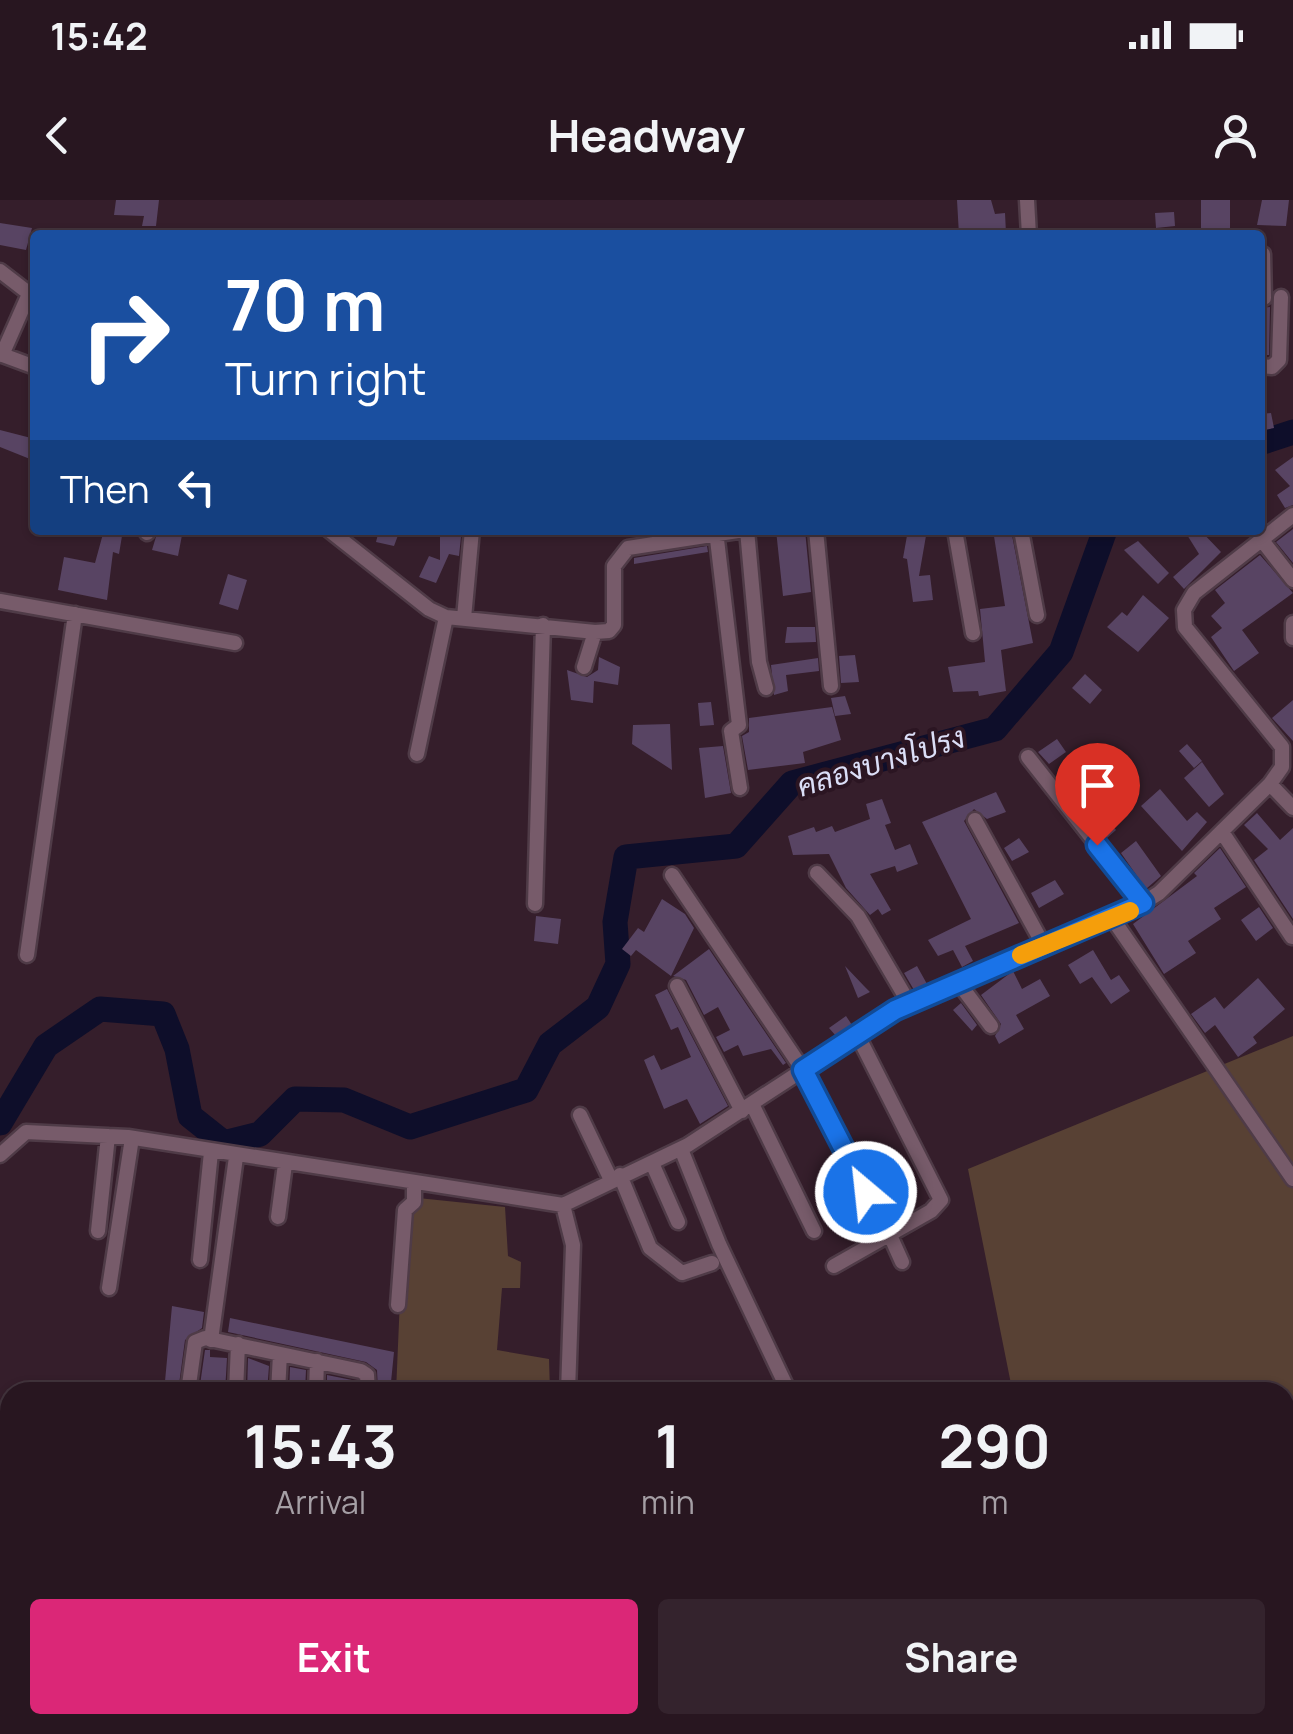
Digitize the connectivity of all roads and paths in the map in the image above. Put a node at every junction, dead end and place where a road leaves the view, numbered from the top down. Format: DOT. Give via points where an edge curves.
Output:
graph roads {
  1 [pos="1027,200"];
  2 [pos="1029,230"];
  3 [pos="0,271"];
  4 [pos="30,294"];
  5 [pos="1287,296"];
  6 [pos="30,300"];
  7 [pos="1,354"];
  8 [pos="30,365"];
  9 [pos="1265,367"];
  10 [pos="1293,515"];
  11 [pos="334,535"];
  12 [pos="356,535"];
  13 [pos="472,535"];
  14 [pos="684,535"];
  15 [pos="716,535"];
  16 [pos="746,535"];
  17 [pos="816,535"];
  18 [pos="956,535"];
  19 [pos="1022,535"];
  20 [pos="652,537"];
  21 [pos="1261,538"];
  22 [pos="353,550"];
  23 [pos="1293,580"];
  24 [pos="0,601"];
  25 [pos="75,614"];
  26 [pos="1036,615"];
  27 [pos="446,617"];
  28 [pos="464,618"];
  29 [pos="1293,623"];
  30 [pos="543,625"];
  31 [pos="595,632"];
  32 [pos="972,633"];
  33 [pos="1293,638"];
  34 [pos="235,643"];
  35 [pos="584,667"];
  36 [pos="831,686"];
  37 [pos="766,688"];
  38 [pos="417,754"];
  39 [pos="1028,756"];
  40 [pos="1270,784"];
  41 [pos="740,788"];
  42 [pos="1293,808"];
  43 [pos="974,820"];
  44 [pos="1222,832"];
  45 [pos="817,873"];
  46 [pos="672,875"];
  47 [pos="1143,903"];
  48 [pos="535,904"];
  49 [pos="1112,918"];
  50 [pos="1292,937"];
  51 [pos="1044,946"];
  52 [pos="27,955"];
  53 [pos="958,982"];
  54 [pos="677,986"];
  55 [pos="902,1006"];
  56 [pos="991,1026"];
  57 [pos="857,1034"];
  58 [pos="803,1070"];
  59 [pos="748,1108"];
  60 [pos="580,1115"];
  61 [pos="108,1136"];
  62 [pos="132,1138"];
  63 [pos="680,1149"];
  64 [pos="211,1152"];
  65 [pos="0,1155"];
  66 [pos="236,1157"];
  67 [pos="652,1163"];
  68 [pos="285,1164"];
  69 [pos="616,1177"];
  70 [pos="1293,1180"];
  71 [pos="414,1183"];
  72 [pos="866,1192"];
  73 [pos="563,1205"];
  74 [pos="278,1217"];
  75 [pos="678,1222"];
  76 [pos="98,1231"];
  77 [pos="814,1232"];
  78 [pos="889,1233"];
  79 [pos="200,1260"];
  80 [pos="902,1262"];
  81 [pos="712,1263"];
  82 [pos="834,1266"];
  83 [pos="109,1288"];
  84 [pos="398,1305"];
  85 [pos="211,1340"];
  86 [pos="238,1344"];
  87 [pos="280,1354"];
  88 [pos="317,1361"];
  89 [pos="189,1382"];
  90 [pos="236,1382"];
  91 [pos="279,1382"];
  92 [pos="316,1382"];
  93 [pos="367,1382"];
  94 [pos="568,1382"];
  95 [pos="784,1382"];
  1 -- 2 [label="street"];
  3 -- 4 [label="street"];
  5 -- 9 [label="street" via="1279,360"];
  6 -- 7 [label="street"];
  7 -- 8 [label="street"];
  10 -- 21 [label="street"];
  11 -- 22 [label="street"];
  12 -- 22 [label="street"];
  13 -- 28 [label="street"];
  14 -- 20 [label="street"];
  15 -- 41 [label="street"];
  16 -- 37 [label="street"];
  17 -- 36 [label="street"];
  18 -- 32 [label="street"];
  19 -- 26 [label="street"];
  20 -- 31 [label="street" via="619,556 614,626"];
  21 -- 23 [label="street"];
  21 -- 40 [label="street" via="1194,593 1184,610 1185,627 1282,747 1282,767"];
  22 -- 27 [label="street"];
  24 -- 25 [label="street"];
  25 -- 34 [label="street"];
  25 -- 52 [label="street"];
  27 -- 28 [label="street"];
  27 -- 38 [label="street"];
  28 -- 30 [label="street"];
  29 -- 33 [label="street"];
  30 -- 31 [label="street"];
  30 -- 48 [label="street"];
  31 -- 35 [label="street"];
  39 -- 47 [label="street"];
  40 -- 42 [label="street"];
  40 -- 44 [label="street"];
  43 -- 51 [label="street"];
  44 -- 47 [label="street"];
  44 -- 50 [label="street"];
  45 -- 55 [label="street" via="858,916"];
  46 -- 58 [label="street"];
  47 -- 49 [label="street"];
  49 -- 51 [label="street"];
  49 -- 70 [label="street"];
  51 -- 53 [label="street"];
  53 -- 55 [label="street"];
  53 -- 56 [label="street"];
  54 -- 59 [label="street"];
  55 -- 57 [label="street"];
  57 -- 58 [label="street"];
  57 -- 78 [label="street" via="940,1193 938,1206"];
  58 -- 59 [label="street"];
  58 -- 72 [label="street"];
  59 -- 63 [label="street"];
  59 -- 77 [label="street"];
  60 -- 69 [label="street"];
  61 -- 62 [label="street"];
  61 -- 65 [label="street" via="26,1132"];
  61 -- 76 [label="street"];
  62 -- 64 [label="street"];
  62 -- 83 [label="street"];
  63 -- 67 [label="street"];
  63 -- 95 [label="street"];
  64 -- 66 [label="street"];
  64 -- 79 [label="street"];
  66 -- 68 [label="street"];
  66 -- 85 [label="street"];
  67 -- 69 [label="street"];
  67 -- 75 [label="street"];
  68 -- 71 [label="street"];
  68 -- 74 [label="street"];
  69 -- 73 [label="street"];
  69 -- 81 [label="street" via="654,1254 682,1273"];
  71 -- 73 [label="street"];
  71 -- 84 [label="street" via="414,1202 405,1210"];
  73 -- 94 [label="street" via="573,1244"];
  78 -- 80 [label="street"];
  78 -- 82 [label="street"];
  85 -- 86 [label="street"];
  85 -- 89 [label="street" via="195,1342"];
  86 -- 87 [label="street"];
  86 -- 90 [label="street"];
  87 -- 88 [label="street"];
  87 -- 91 [label="street"];
  88 -- 92 [label="street"];
  88 -- 93 [label="street" via="361,1371"];
}
